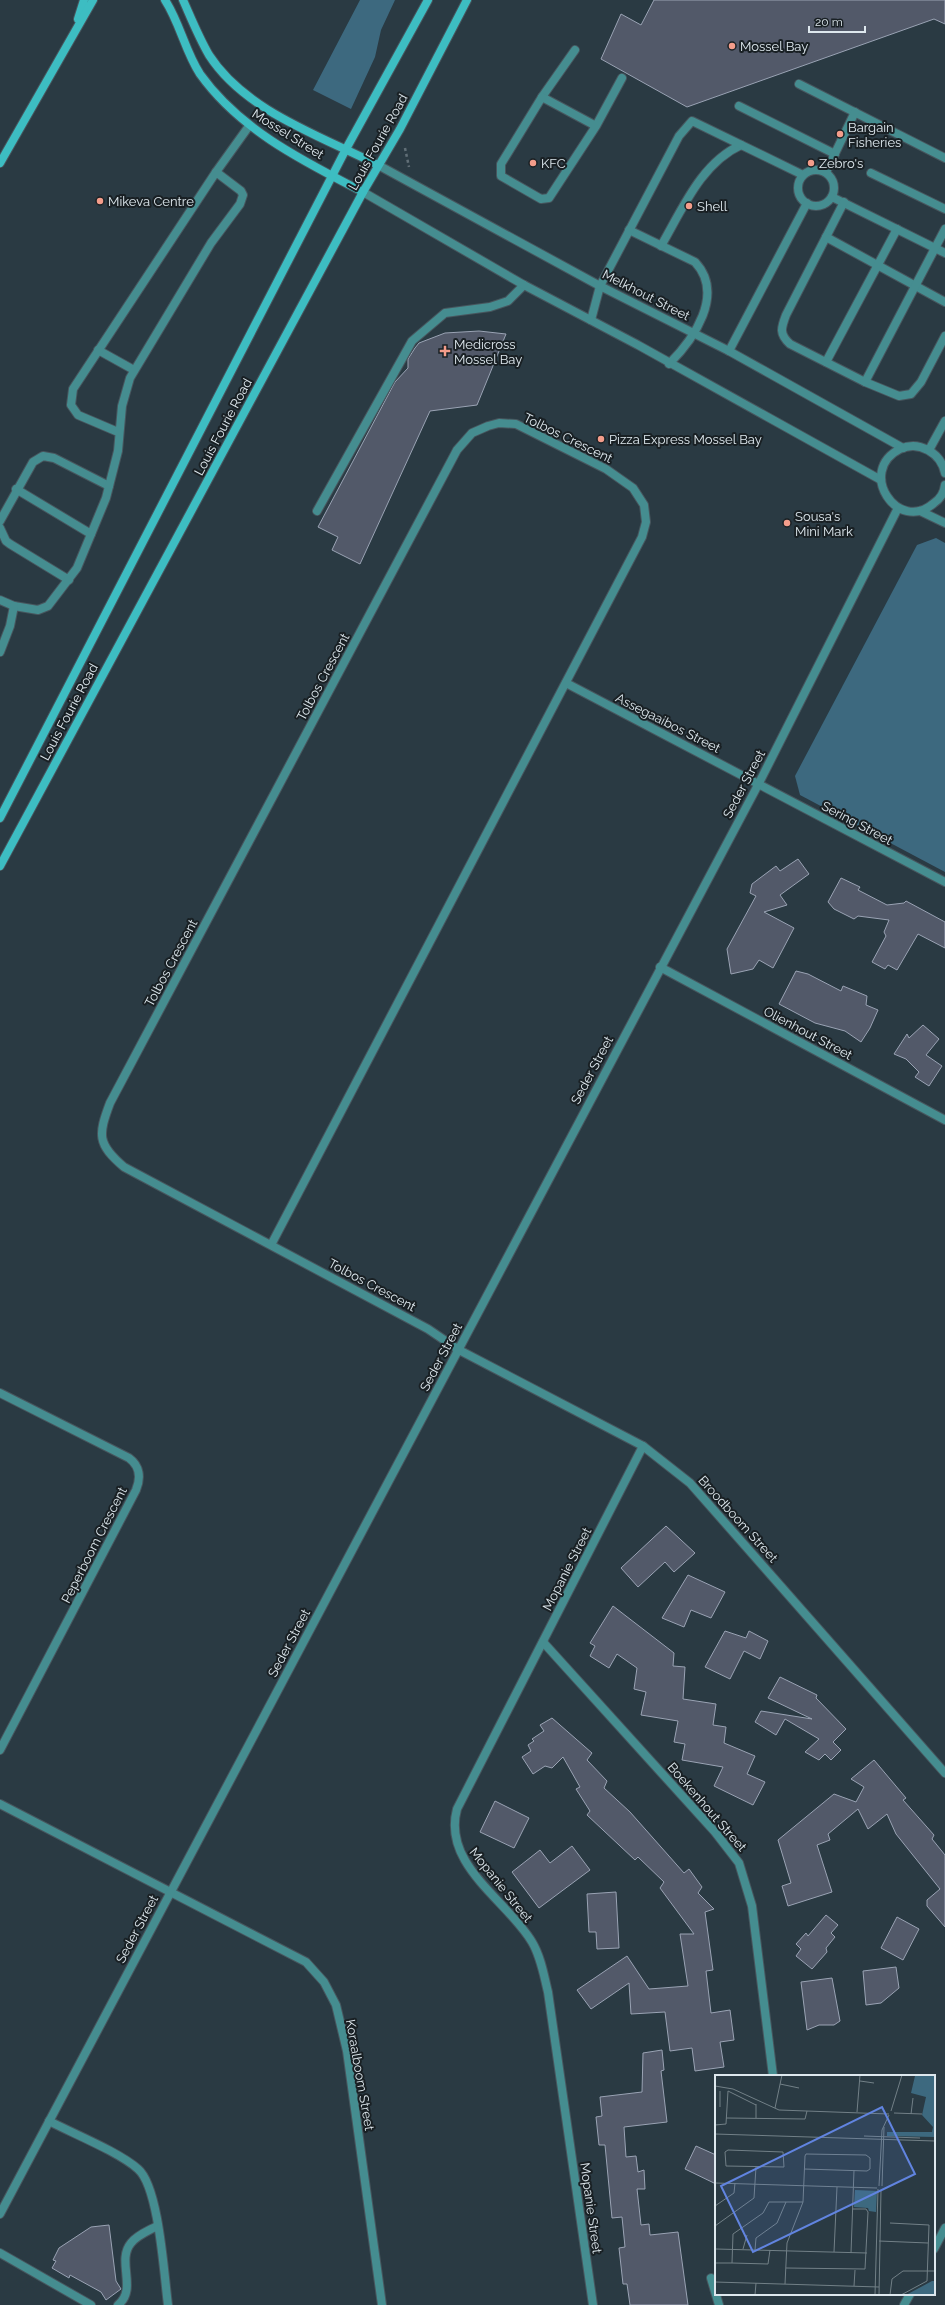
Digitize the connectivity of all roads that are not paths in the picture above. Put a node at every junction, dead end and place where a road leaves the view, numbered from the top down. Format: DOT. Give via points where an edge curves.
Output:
graph roads {
  1 [pos="84,0"];
  2 [pos="93,0"];
  3 [pos="165,0"];
  4 [pos="183,0"];
  5 [pos="428,0"];
  6 [pos="468,0"];
  7 [pos="74,32"];
  8 [pos="575,50"];
  9 [pos="622,78"];
  10 [pos="799,84"];
  11 [pos="542,97"];
  12 [pos="739,106"];
  13 [pos="856,112"];
  14 [pos="249,126"];
  15 [pos="596,126"];
  16 [pos="741,145"];
  17 [pos="346,149"];
  18 [pos="834,154"];
  19 [pos="945,158"];
  20 [pos="0,164"];
  21 [pos="378,165"];
  22 [pos="216,172"];
  23 [pos="826,172"];
  24 [pos="871,173"];
  25 [pos="803,175"];
  26 [pos="332,176"];
  27 [pos="363,192"];
  28 [pos="832,197"];
  29 [pos="844,202"];
  30 [pos="807,204"];
  31 [pos="945,209"];
  32 [pos="945,228"];
  33 [pos="897,229"];
  34 [pos="629,230"];
  35 [pos="826,237"];
  36 [pos="661,246"];
  37 [pos="935,248"];
  38 [pos="945,253"];
  39 [pos="878,265"];
  40 [pos="524,285"];
  41 [pos="600,286"];
  42 [pos="915,286"];
  43 [pos="945,302"];
  44 [pos="591,320"];
  45 [pos="695,334"];
  46 [pos="945,336"];
  47 [pos="98,350"];
  48 [pos="729,351"];
  49 [pos="826,362"];
  50 [pos="669,364"];
  51 [pos="134,370"];
  52 [pos="865,382"];
  53 [pos="945,421"];
  54 [pos="118,432"];
  55 [pos="903,448"];
  56 [pos="929,450"];
  57 [pos="945,473"];
  58 [pos="881,480"];
  59 [pos="945,485"];
  60 [pos="109,486"];
  61 [pos="16,489"];
  62 [pos="898,508"];
  63 [pos="317,511"];
  64 [pos="920,511"];
  65 [pos="0,521"];
  66 [pos="945,523"];
  67 [pos="0,528"];
  68 [pos="91,534"];
  69 [pos="69,580"];
  70 [pos="0,600"];
  71 [pos="14,606"];
  72 [pos="0,652"];
  73 [pos="566,683"];
  74 [pos="759,783"];
  75 [pos="0,818"];
  76 [pos="0,866"];
  77 [pos="945,882"];
  78 [pos="660,967"];
  79 [pos="945,1120"];
  80 [pos="271,1245"];
  81 [pos="459,1350"];
  82 [pos="0,1393"];
  83 [pos="643,1446"];
  84 [pos="543,1642"];
  85 [pos="0,1750"];
  86 [pos="945,1773"];
  87 [pos="0,1804"];
  88 [pos="171,1892"];
  89 [pos="773,2075"];
  90 [pos="49,2121"];
  91 [pos="0,2214"];
  92 [pos="157,2226"];
  93 [pos="945,2228"];
  94 [pos="935,2247"];
  95 [pos="0,2253"];
  96 [pos="711,2278"];
  97 [pos="715,2292"];
  98 [pos="716,2295"];
  99 [pos="909,2295"];
  100 [pos="91,2305"];
  101 [pos="118,2305"];
  102 [pos="168,2305"];
  103 [pos="382,2305"];
  104 [pos="593,2305"];
  105 [pos="719,2305"];
  106 [pos="904,2305"];
  1 -- 7 [label="main road"];
  2 -- 7 [label="main road"];
  3 -- 14 [label="main road, Mossel Street" via="200,73"];
  4 -- 17 [label="main road, Mossel Street" via="209,54 248,95 272,113"];
  5 -- 17 [label="main road, Louis Fourie Road"];
  6 -- 21 [label="main road, Louis Fourie Road" via="400,129"];
  7 -- 20 [label="main road"];
  8 -- 11 [label="street"];
  9 -- 15 [label="street"];
  10 -- 13 [label="street"];
  11 -- 15 [label="street"];
  11 -- 15 [label="street" via="501,164 501,176 512,184 540,199 549,198"];
  12 -- 18 [label="street"];
  13 -- 18 [label="street"];
  13 -- 19 [label="street"];
  14 -- 22 [label="street"];
  14 -- 26 [label="main road, Mossel Street"];
  16 -- 25 [label="street"];
  16 -- 34 [label="street" via="692,121 680,136"];
  16 -- 36 [label="street" via="731,149 710,167"];
  17 -- 21 [label="main road, Mossel Street"];
  17 -- 26 [label="main road, Louis Fourie Road"];
  18 -- 23 [label="street"];
  21 -- 27 [label="main road, Louis Fourie Road"];
  21 -- 41 [label="street, Melkhout Street"];
  22 -- 47 [label="street"];
  22 -- 51 [label="street" via="241,191 242,201 211,242"];
  23 -- 25 [label="street" via="814,169"];
  23 -- 28 [label="street" via="835,186"];
  24 -- 31 [label="street"];
  25 -- 30 [label="street" via="798,190 802,200"];
  26 -- 27 [label="main road, Mossel Street"];
  26 -- 75 [label="main road, Louis Fourie Road"];
  27 -- 40 [label="street"];
  27 -- 76 [label="main road, Louis Fourie Road"];
  28 -- 29 [label="street"];
  28 -- 30 [label="street" via="818,206"];
  29 -- 33 [label="street"];
  29 -- 35 [label="street"];
  30 -- 48 [label="street"];
  32 -- 37 [label="street"];
  33 -- 37 [label="street"];
  33 -- 39 [label="street"];
  34 -- 36 [label="street"];
  34 -- 41 [label="street"];
  35 -- 39 [label="street"];
  35 -- 49 [label="street" via="780,330 790,344"];
  36 -- 45 [label="street" via="695,262 707,280 708,295"];
  37 -- 38 [label="street"];
  37 -- 42 [label="street"];
  39 -- 42 [label="street"];
  39 -- 49 [label="street"];
  40 -- 44 [label="street"];
  40 -- 63 [label="street" via="508,300 490,307 445,314 412,341"];
  41 -- 44 [label="street"];
  41 -- 45 [label="street, Melkhout Street"];
  42 -- 43 [label="street"];
  42 -- 52 [label="street"];
  44 -- 50 [label="street"];
  45 -- 48 [label="street, Melkhout Street"];
  45 -- 50 [label="street"];
  46 -- 52 [label="street" via="921,382 911,394 899,396"];
  47 -- 51 [label="street"];
  47 -- 54 [label="street" via="73,389 71,405 78,414"];
  48 -- 55 [label="street, Melkhout Street"];
  49 -- 52 [label="street"];
  50 -- 58 [label="street"];
  51 -- 54 [label="street" via="122,406"];
  53 -- 56 [label="street"];
  54 -- 60 [label="street" via="118,451"];
  55 -- 56 [label="street" via="918,447"];
  55 -- 58 [label="street" via="888,459 882,469"];
  56 -- 57 [label="street" via="938,457"];
  58 -- 62 [label="street" via="883,491 889,501"];
  59 -- 64 [label="street" via="939,499 931,507"];
  60 -- 61 [label="street" via="54,458 43,456 33,462"];
  60 -- 68 [label="street"];
  61 -- 65 [label="street"];
  61 -- 68 [label="street"];
  62 -- 64 [label="street" via="909,512"];
  62 -- 74 [label="street, Seder Street"];
  64 -- 66 [label="street"];
  67 -- 69 [label="street" via="10,544"];
  68 -- 69 [label="street" via="77,568"];
  69 -- 71 [label="street" via="48,606 38,610"];
  70 -- 71 [label="street"];
  71 -- 72 [label="street"];
  73 -- 74 [label="street, Assegaaibos Street"];
  73 -- 80 [label="street, Tolbos Crescent"];
  73 -- 80 [label="street, Tolbos Crescent" via="642,537 646,522 644,505 633,488 606,469 516,424 499,423 488,426 472,433 457,450 110,1103 101,1131 102,1141 107,1150 124,1167"];
  74 -- 77 [label="street, Sering Street"];
  74 -- 78 [label="street, Seder Street"];
  78 -- 79 [label="street, Olienhout Street"];
  78 -- 81 [label="street, Seder Street"];
  80 -- 81 [label="street, Tolbos Crescent" via="428,1329"];
  81 -- 83 [label="street, Broodboom Street"];
  81 -- 88 [label="street, Seder Street"];
  82 -- 85 [label="street, Peperboom Crescent" via="129,1458 138,1468 139,1476 136,1490"];
  83 -- 84 [label="street, Mopanie Street"];
  83 -- 86 [label="street, Broodboom Street" via="690,1483"];
  84 -- 89 [label="street, Boekenhout Street" via="709,1826 739,1863 752,1906"];
  84 -- 104 [label="street, Mopanie Street" via="457,1809 453,1827 460,1855 532,1942 541,1964 548,1992"];
  87 -- 88 [label="street"];
  88 -- 90 [label="street, Seder Street"];
  88 -- 103 [label="street, Koraalboom Street" via="306,1962 330,1993 336,2005 347,2052"];
  90 -- 91 [label="street, Seder Street"];
  90 -- 92 [label="street" via="138,2169 149,2184"];
  92 -- 101 [label="street" via="139,2236 128,2247 127,2291"];
  92 -- 102 [label="street"];
  93 -- 94 [label="street"];
  95 -- 100 [label="street"];
  96 -- 97 [label="street"];
  98 -- 105 [label="street"];
  99 -- 106 [label="street"];
}
